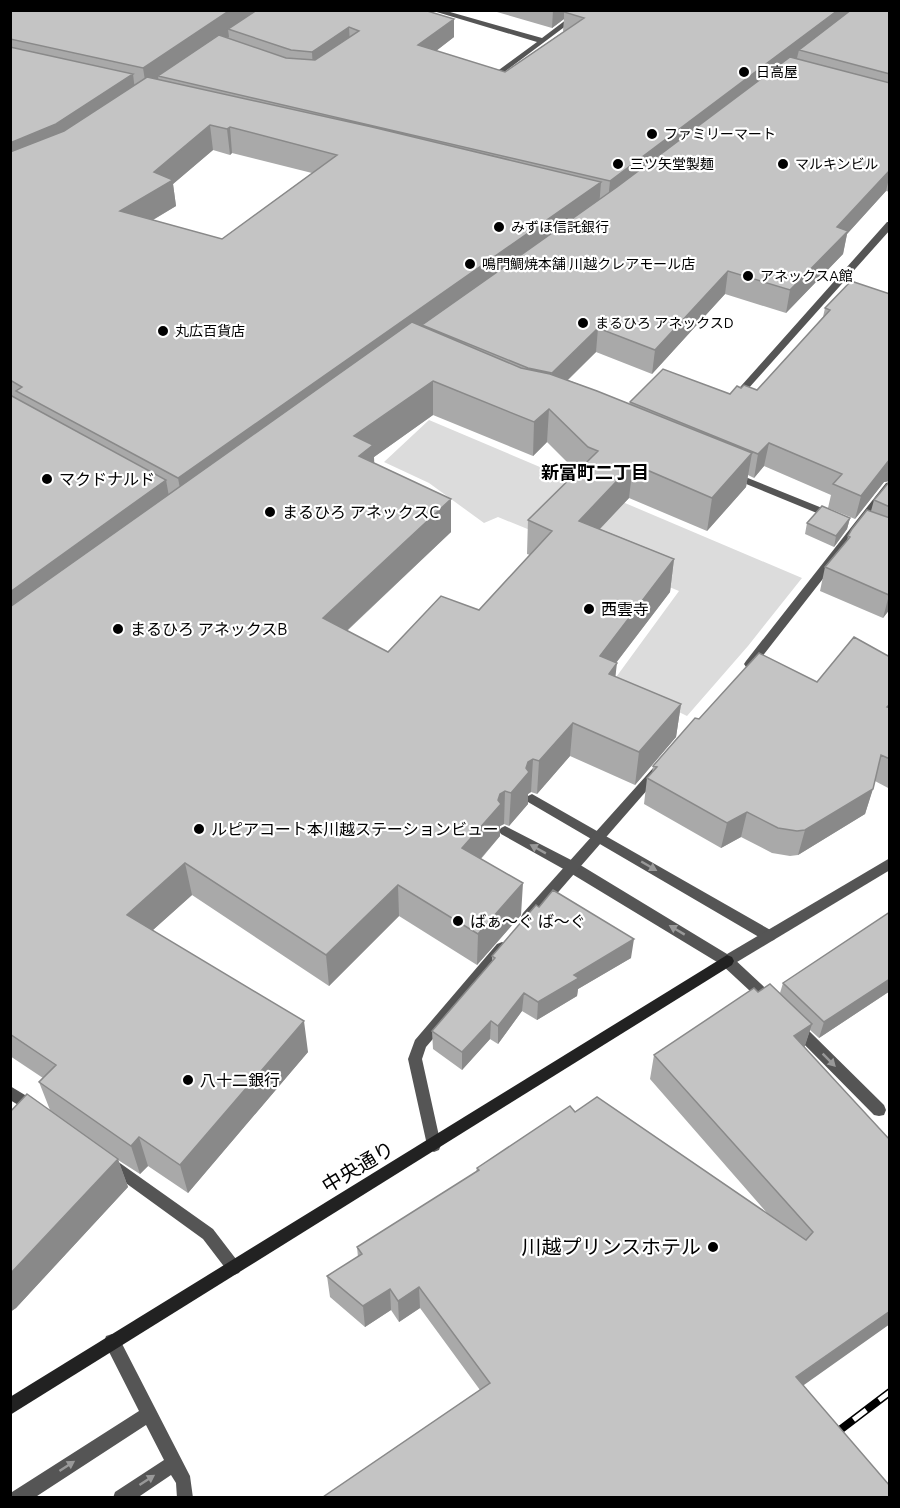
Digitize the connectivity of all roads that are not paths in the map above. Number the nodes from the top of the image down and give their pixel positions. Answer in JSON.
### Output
{"nodes":[{"id":1,"x":434,"y":10,"type":"edge"},
{"id":2,"x":584,"y":10,"type":"edge"},
{"id":3,"x":543,"y":41,"type":"junction"},
{"id":4,"x":490,"y":81,"type":"edge"},
{"id":5,"x":890,"y":224,"type":"edge"},
{"id":6,"x":730,"y":404,"type":"edge"},
{"id":7,"x":719,"y":469,"type":"edge"},
{"id":8,"x":890,"y":485,"type":"edge"},
{"id":9,"x":861,"y":527,"type":"junction"},
{"id":10,"x":739,"y":677,"type":"edge"},
{"id":11,"x":665,"y":761,"type":"edge"},
{"id":12,"x":532,"y":799,"type":"dead end"},
{"id":13,"x":505,"y":831,"type":"dead end"},
{"id":14,"x":598,"y":836,"type":"junction"},
{"id":15,"x":890,"y":863,"type":"edge"},
{"id":16,"x":572,"y":867,"type":"junction"},
{"id":17,"x":769,"y":936,"type":"junction"},
{"id":18,"x":727,"y":961,"type":"junction"},
{"id":19,"x":10,"y":1092,"type":"edge"},
{"id":20,"x":879,"y":1110,"type":"dead end"},
{"id":21,"x":48,"y":1119,"type":"edge"},
{"id":22,"x":434,"y":1145,"type":"junction"},
{"id":23,"x":95,"y":1153,"type":"edge"},
{"id":24,"x":234,"y":1268,"type":"junction"},
{"id":25,"x":112,"y":1342,"type":"junction"},
{"id":26,"x":10,"y":1407,"type":"edge"},
{"id":27,"x":149,"y":1413,"type":"junction"},
{"id":28,"x":174,"y":1463,"type":"junction"},
{"id":29,"x":18,"y":1497,"type":"edge"},
{"id":30,"x":121,"y":1497,"type":"edge"},
{"id":31,"x":185,"y":1497,"type":"edge"}],
"edges":[{"from":1,"to":3,"type":"street"},
{"from":2,"to":3,"type":"street"},
{"from":3,"to":4,"type":"street"},
{"from":5,"to":6,"type":"street"},
{"from":7,"to":9,"type":"street"},
{"from":8,"to":9,"type":"street"},
{"from":9,"to":10,"type":"street"},
{"from":11,"to":14,"type":"street"},
{"from":12,"to":14,"type":"street"},
{"from":16,"to":13,"type":"street","one_way":true},
{"from":14,"to":16,"type":"street"},
{"from":14,"to":17,"type":"street","one_way":true},
{"from":15,"to":17,"type":"street"},
{"from":18,"to":16,"type":"street","one_way":true},
{"from":16,"to":22,"type":"street"},
{"from":17,"to":18,"type":"street"},
{"from":18,"to":20,"type":"street","one_way":true},
{"from":18,"to":22,"type":"main road","name":"中央通り"},
{"from":19,"to":21,"type":"street"},
{"from":22,"to":24,"type":"main road","name":"中央通り"},
{"from":23,"to":24,"type":"street"},
{"from":24,"to":25,"type":"main road","name":"中央通り"},
{"from":25,"to":26,"type":"main road","name":"中央通り"},
{"from":25,"to":27,"type":"street"},
{"from":27,"to":28,"type":"street"},
{"from":29,"to":27,"type":"street","one_way":true},
{"from":30,"to":28,"type":"street","one_way":true},
{"from":28,"to":31,"type":"street"}]}
